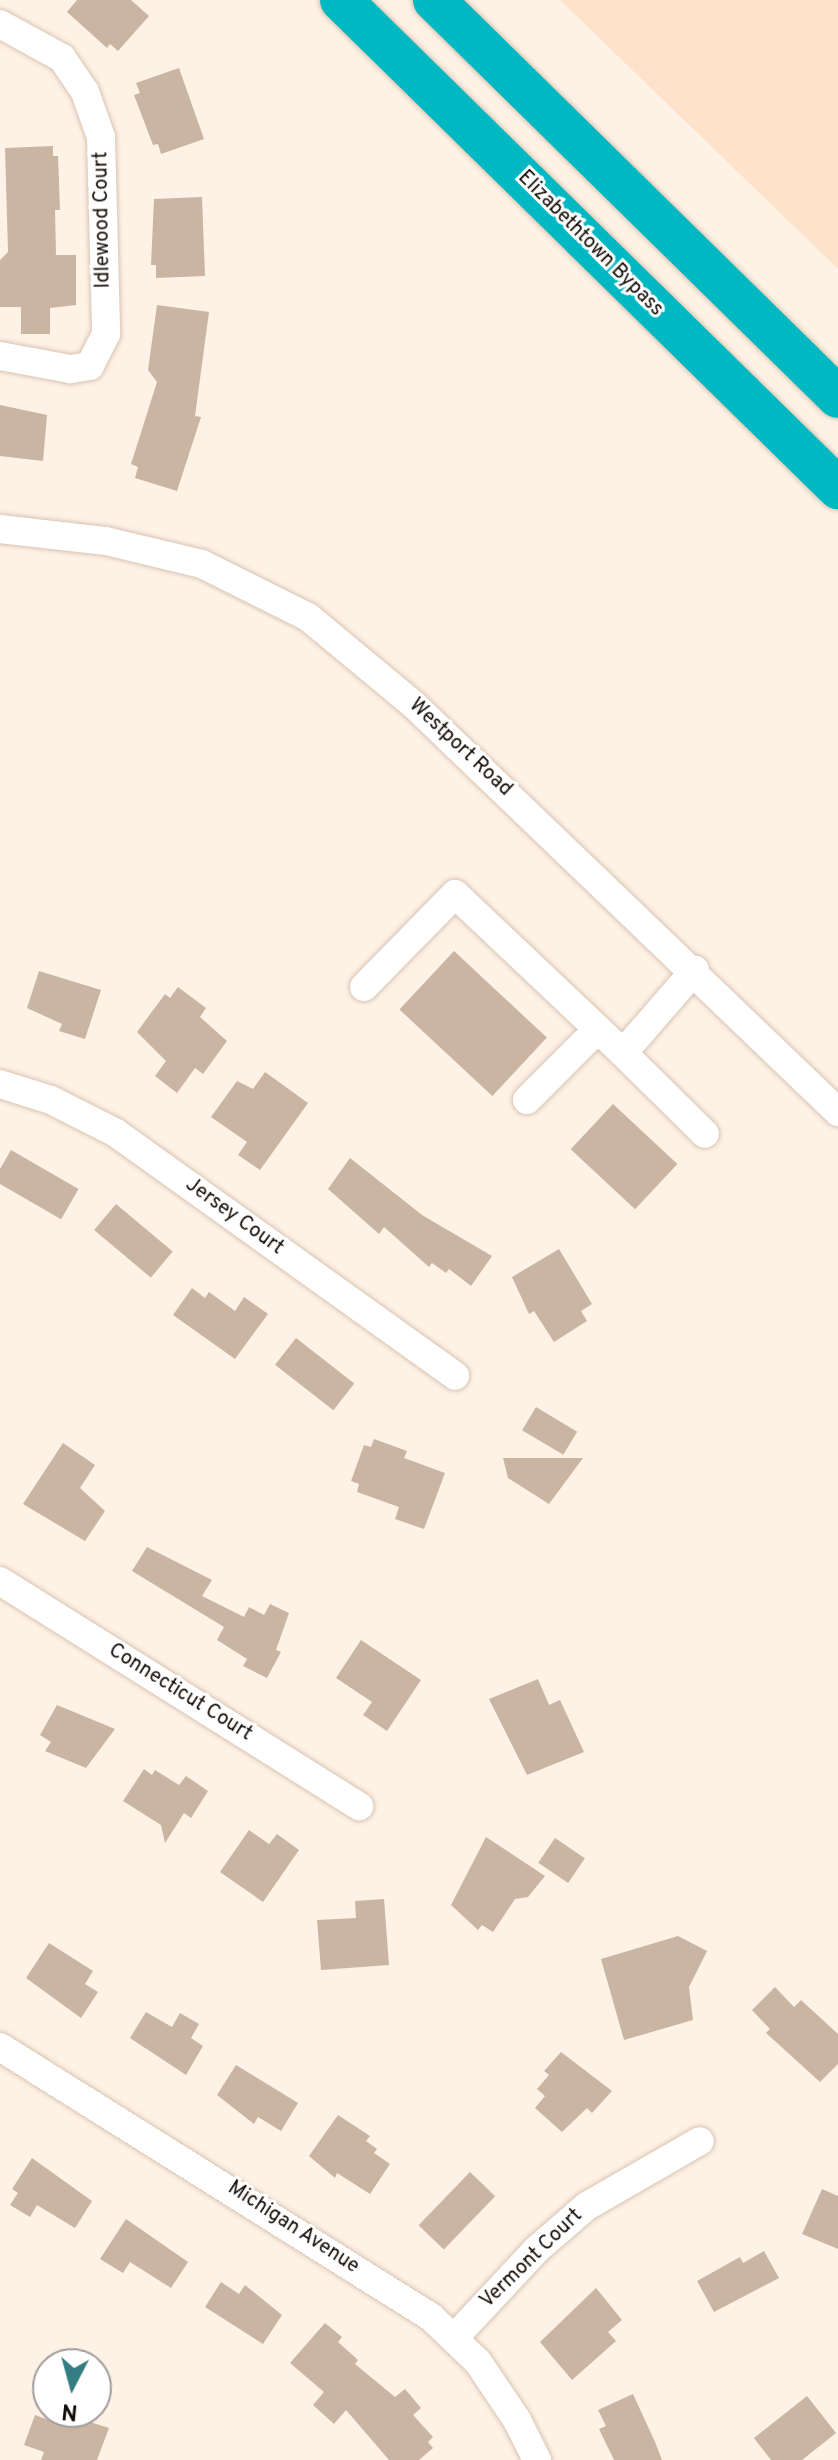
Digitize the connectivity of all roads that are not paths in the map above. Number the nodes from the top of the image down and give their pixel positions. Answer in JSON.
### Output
{"nodes":[{"id":1,"x":341,"y":0,"type":"edge"},
{"id":2,"x":434,"y":0,"type":"edge"},
{"id":3,"x":0,"y":24,"type":"edge"},
{"id":4,"x":0,"y":356,"type":"edge"},
{"id":5,"x":838,"y":397,"type":"edge"},
{"id":6,"x":838,"y":488,"type":"edge"},
{"id":7,"x":0,"y":529,"type":"edge"},
{"id":8,"x":695,"y":970,"type":"junction"},
{"id":9,"x":364,"y":987,"type":"dead end"},
{"id":10,"x":598,"y":1029,"type":"junction"},
{"id":11,"x":623,"y":1053,"type":"junction"},
{"id":12,"x":0,"y":1084,"type":"edge"},
{"id":13,"x":527,"y":1100,"type":"dead end"},
{"id":14,"x":838,"y":1112,"type":"edge"},
{"id":15,"x":705,"y":1134,"type":"dead end"},
{"id":16,"x":455,"y":1376,"type":"dead end"},
{"id":17,"x":0,"y":1581,"type":"edge"},
{"id":18,"x":359,"y":1806,"type":"dead end"},
{"id":19,"x":0,"y":2047,"type":"edge"},
{"id":20,"x":700,"y":2141,"type":"dead end"},
{"id":21,"x":455,"y":2337,"type":"junction"},
{"id":22,"x":537,"y":2460,"type":"edge"}],
"edges":[{"from":1,"to":6,"type":"highway","name":"Elizabethtown Bypass"},
{"from":2,"to":5,"type":"highway"},
{"from":3,"to":4,"type":"street","name":"Idlewood Court"},
{"from":7,"to":8,"type":"street","name":"Westport Road"},
{"from":8,"to":11,"type":"street"},
{"from":8,"to":14,"type":"street","name":"Westport Road"},
{"from":9,"to":10,"type":"street"},
{"from":10,"to":11,"type":"street"},
{"from":10,"to":13,"type":"street"},
{"from":11,"to":15,"type":"street"},
{"from":12,"to":16,"type":"street","name":"Jersey Court"},
{"from":17,"to":18,"type":"street","name":"Connecticut Court"},
{"from":19,"to":21,"type":"street","name":"Michigan Avenue"},
{"from":20,"to":21,"type":"street","name":"Vermont Court"},
{"from":21,"to":22,"type":"street","name":"Michigan Avenue"}]}
